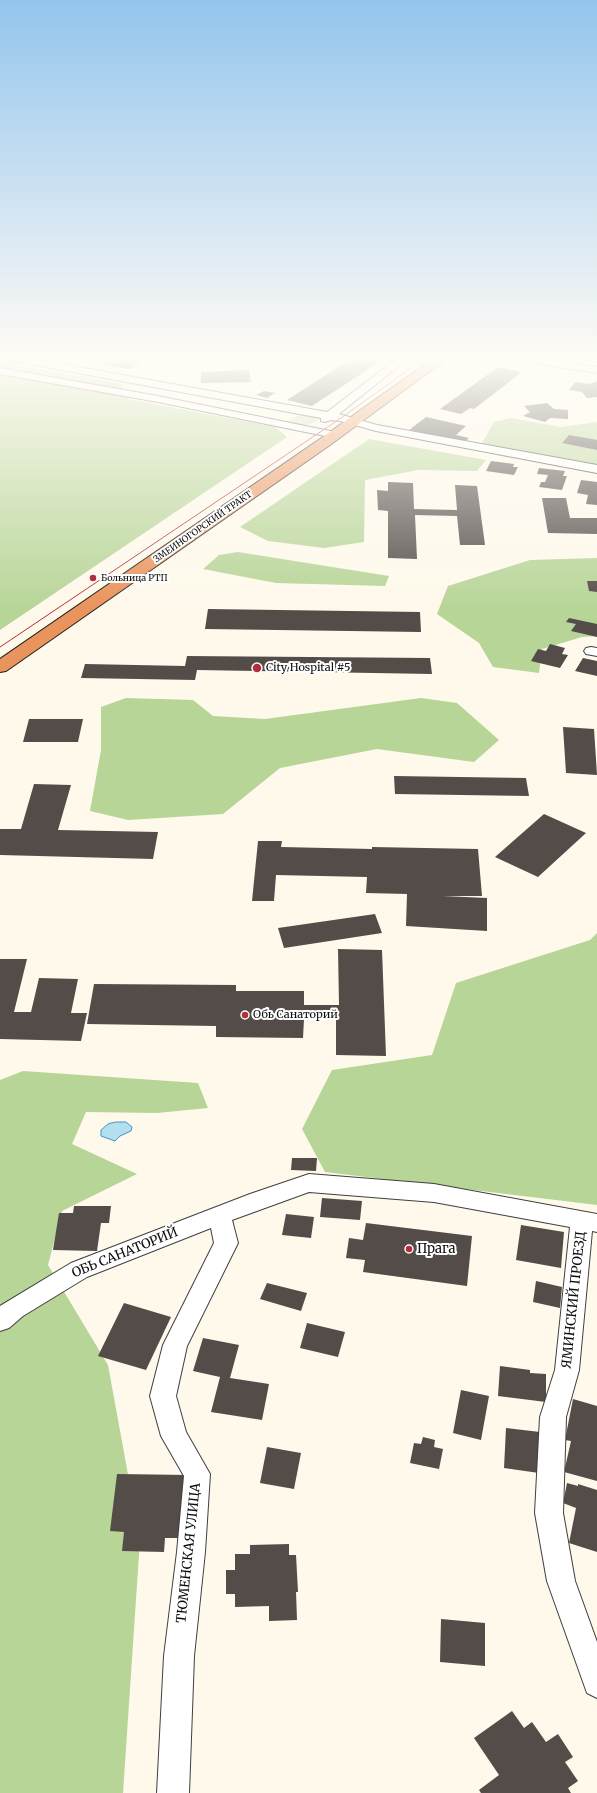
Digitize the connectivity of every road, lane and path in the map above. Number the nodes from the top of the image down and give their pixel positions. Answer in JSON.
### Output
{"nodes":[{"id":1,"x":327,"y":441,"type":"edge"},
{"id":2,"x":437,"y":441,"type":"edge"},
{"id":3,"x":597,"y":469,"type":"edge"},
{"id":4,"x":0,"y":667,"type":"edge"},
{"id":5,"x":220,"y":1215,"type":"junction"},
{"id":6,"x":590,"y":1221,"type":"edge"},
{"id":7,"x":0,"y":1321,"type":"edge"},
{"id":8,"x":597,"y":1682,"type":"edge"},
{"id":9,"x":172,"y":1793,"type":"edge"}],
"edges":[{"from":1,"to":4,"type":"highway","name":"ЗМЕИНОГОРСКИЙ ТРАКТ"},
{"from":2,"to":3,"type":"street"},
{"from":5,"to":6,"type":"street","name":"ОБЬ САНАТОРИЙ"},
{"from":5,"to":7,"type":"street","name":"ОБЬ САНАТОРИЙ"},
{"from":5,"to":9,"type":"street","name":"ТЮМЕНСКАЯ УЛИЦА"},
{"from":6,"to":8,"type":"street","name":"ЯМИНСКИЙ ПРОЕЗД"}]}
